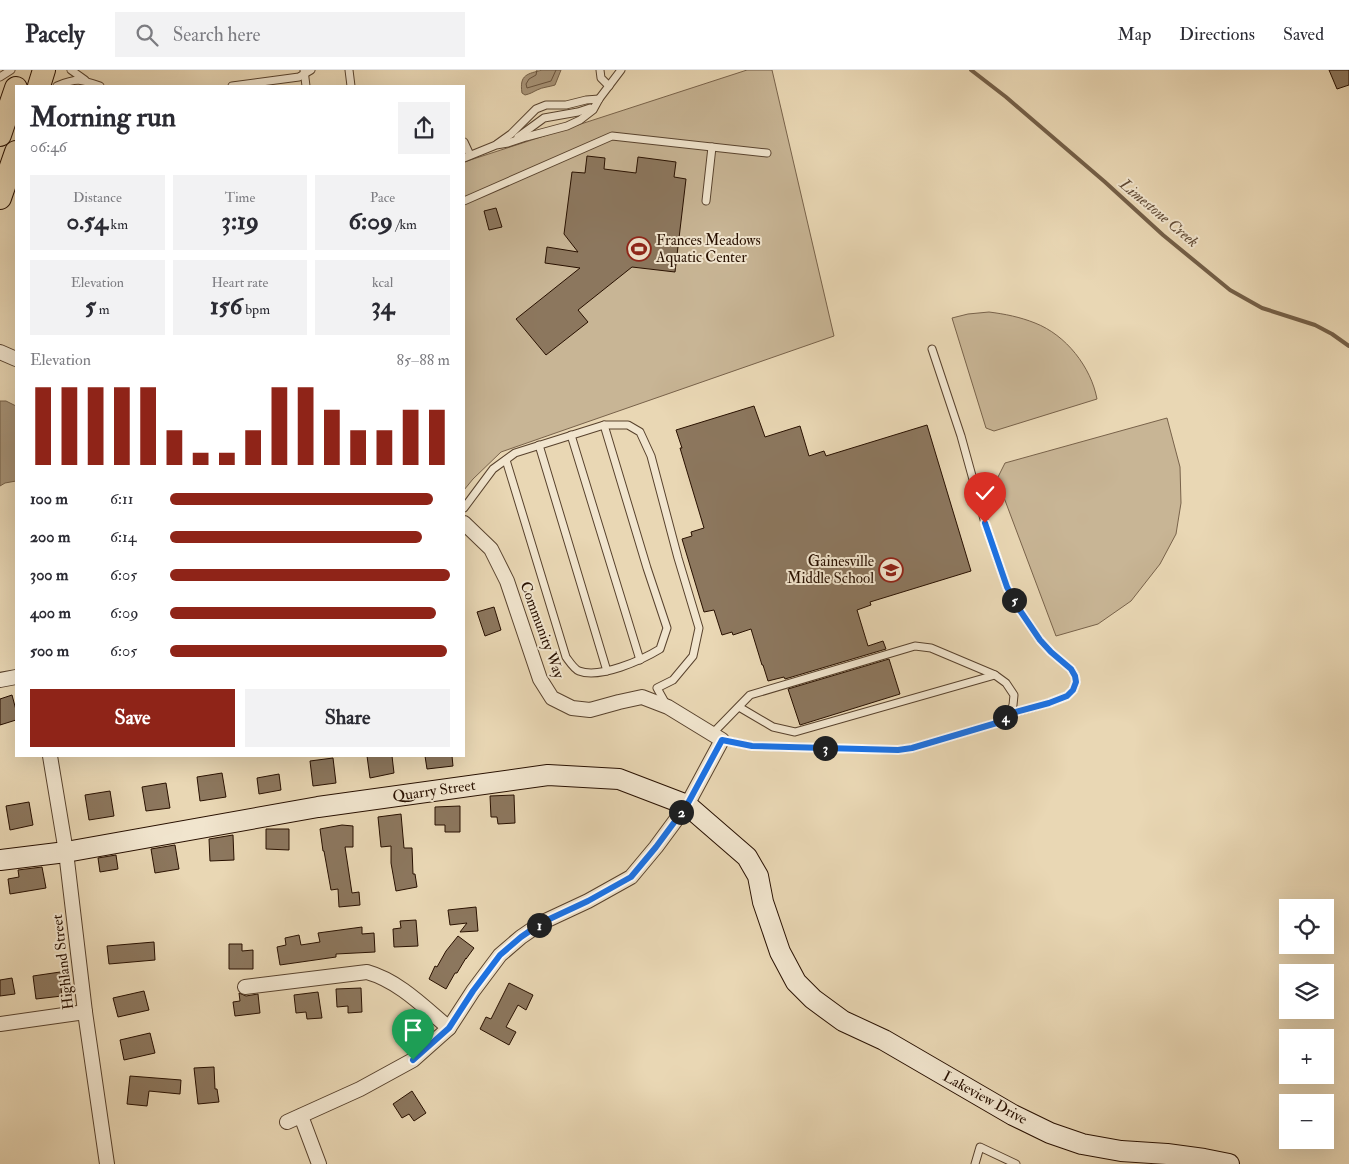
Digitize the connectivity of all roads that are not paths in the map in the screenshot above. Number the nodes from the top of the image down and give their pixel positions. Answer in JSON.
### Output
{"nodes":[{"id":1,"x":11,"y":70,"type":"edge"},
{"id":2,"x":22,"y":70,"type":"edge"},
{"id":3,"x":44,"y":70,"type":"edge"},
{"id":4,"x":71,"y":70,"type":"edge"},
{"id":5,"x":349,"y":70,"type":"edge"},
{"id":6,"x":600,"y":70,"type":"edge"},
{"id":7,"x":621,"y":70,"type":"edge"},
{"id":8,"x":306,"y":71,"type":"edge"},
{"id":9,"x":0,"y":77,"type":"edge"},
{"id":10,"x":88,"y":82,"type":"junction"},
{"id":11,"x":18,"y":85,"type":"edge"},
{"id":12,"x":39,"y":85,"type":"edge"},
{"id":13,"x":60,"y":85,"type":"edge"},
{"id":14,"x":97,"y":85,"type":"edge"},
{"id":15,"x":239,"y":85,"type":"edge"},
{"id":16,"x":306,"y":85,"type":"edge"},
{"id":17,"x":351,"y":85,"type":"edge"},
{"id":18,"x":609,"y":86,"type":"junction"},
{"id":19,"x":15,"y":93,"type":"edge"},
{"id":20,"x":600,"y":99,"type":"junction"},
{"id":21,"x":0,"y":135,"type":"edge"},
{"id":22,"x":512,"y":142,"type":"junction"},
{"id":23,"x":496,"y":145,"type":"junction"},
{"id":24,"x":712,"y":147,"type":"junction"},
{"id":25,"x":767,"y":153,"type":"dead end"},
{"id":26,"x":15,"y":155,"type":"edge"},
{"id":27,"x":467,"y":156,"type":"edge"},
{"id":28,"x":0,"y":198,"type":"edge"},
{"id":29,"x":706,"y":201,"type":"dead end"},
{"id":30,"x":465,"y":202,"type":"edge"},
{"id":31,"x":932,"y":349,"type":"dead end"},
{"id":32,"x":0,"y":352,"type":"edge"},
{"id":33,"x":15,"y":359,"type":"edge"},
{"id":34,"x":604,"y":425,"type":"junction"},
{"id":35,"x":571,"y":435,"type":"junction"},
{"id":36,"x":539,"y":445,"type":"junction"},
{"id":37,"x":506,"y":460,"type":"junction"},
{"id":38,"x":465,"y":507,"type":"edge"},
{"id":39,"x":465,"y":524,"type":"edge"},
{"id":40,"x":640,"y":660,"type":"junction"},
{"id":41,"x":607,"y":670,"type":"junction"},
{"id":42,"x":995,"y":675,"type":"junction"},
{"id":43,"x":15,"y":677,"type":"edge"},
{"id":44,"x":0,"y":680,"type":"edge"},
{"id":45,"x":668,"y":707,"type":"junction"},
{"id":46,"x":738,"y":707,"type":"junction"},
{"id":47,"x":1008,"y":714,"type":"junction"},
{"id":48,"x":717,"y":737,"type":"junction"},
{"id":49,"x":50,"y":757,"type":"edge"},
{"id":50,"x":687,"y":805,"type":"junction"},
{"id":51,"x":66,"y":852,"type":"junction"},
{"id":52,"x":0,"y":860,"type":"edge"},
{"id":53,"x":780,"y":952,"type":"joint"},
{"id":54,"x":245,"y":987,"type":"dead end"},
{"id":55,"x":85,"y":1012,"type":"junction"},
{"id":56,"x":0,"y":1024,"type":"edge"},
{"id":57,"x":449,"y":1028,"type":"junction"},
{"id":58,"x":301,"y":1116,"type":"junction"},
{"id":59,"x":287,"y":1122,"type":"dead end"},
{"id":60,"x":107,"y":1164,"type":"edge"},
{"id":61,"x":320,"y":1164,"type":"edge"},
{"id":62,"x":975,"y":1164,"type":"edge"},
{"id":63,"x":1016,"y":1164,"type":"edge"},
{"id":64,"x":1229,"y":1164,"type":"edge"}],
"edges":[{"from":1,"to":9,"type":"lane"},
{"from":2,"to":11,"type":"main road"},
{"from":3,"to":12,"type":"main road"},
{"from":4,"to":10,"type":"lane"},
{"from":5,"to":17,"type":"lane"},
{"from":6,"to":18,"type":"lane"},
{"from":7,"to":18,"type":"lane"},
{"from":8,"to":15,"type":"lane"},
{"from":8,"to":16,"type":"lane"},
{"from":10,"to":13,"type":"lane"},
{"from":10,"to":14,"type":"lane"},
{"from":18,"to":20,"type":"lane"},
{"from":19,"to":21,"type":"main road"},
{"from":20,"to":22,"type":"lane"},
{"from":20,"to":22,"type":"lane"},
{"from":20,"to":23,"type":"lane"},
{"from":22,"to":23,"type":"lane"},
{"from":23,"to":27,"type":"lane"},
{"from":24,"to":25,"type":"lane"},
{"from":24,"to":29,"type":"lane"},
{"from":24,"to":30,"type":"lane"},
{"from":26,"to":28,"type":"main road"},
{"from":31,"to":47,"type":"lane"},
{"from":32,"to":33,"type":"street"},
{"from":34,"to":35,"type":"lane"},
{"from":34,"to":40,"type":"lane"},
{"from":34,"to":45,"type":"lane"},
{"from":35,"to":36,"type":"lane"},
{"from":35,"to":40,"type":"lane"},
{"from":36,"to":37,"type":"lane"},
{"from":36,"to":41,"type":"lane"},
{"from":37,"to":38,"type":"lane"},
{"from":37,"to":41,"type":"lane"},
{"from":39,"to":45,"type":"street","name":"Community Way"},
{"from":40,"to":41,"type":"lane"},
{"from":42,"to":46,"type":"lane"},
{"from":42,"to":46,"type":"lane"},
{"from":42,"to":47,"type":"lane"},
{"from":43,"to":44,"type":"street"},
{"from":45,"to":48,"type":"street","name":"Community Way"},
{"from":46,"to":48,"type":"lane"},
{"from":47,"to":48,"type":"lane"},
{"from":48,"to":50,"type":"street"},
{"from":49,"to":51,"type":"street","name":"Highland Street"},
{"from":50,"to":51,"type":"street","name":"Quarry Street"},
{"from":50,"to":53,"type":"street","name":"Quarry Street"},
{"from":50,"to":57,"type":"street"},
{"from":51,"to":52,"type":"street","name":"Quarry Street"},
{"from":51,"to":55,"type":"street","name":"Highland Street"},
{"from":53,"to":64,"type":"street","name":"Lakeview Drive"},
{"from":54,"to":57,"type":"street"},
{"from":55,"to":56,"type":"street"},
{"from":55,"to":60,"type":"street","name":"Highland Street"},
{"from":57,"to":58,"type":"street"},
{"from":58,"to":59,"type":"street"},
{"from":58,"to":61,"type":"street"},
{"from":62,"to":63,"type":"lane"}]}
